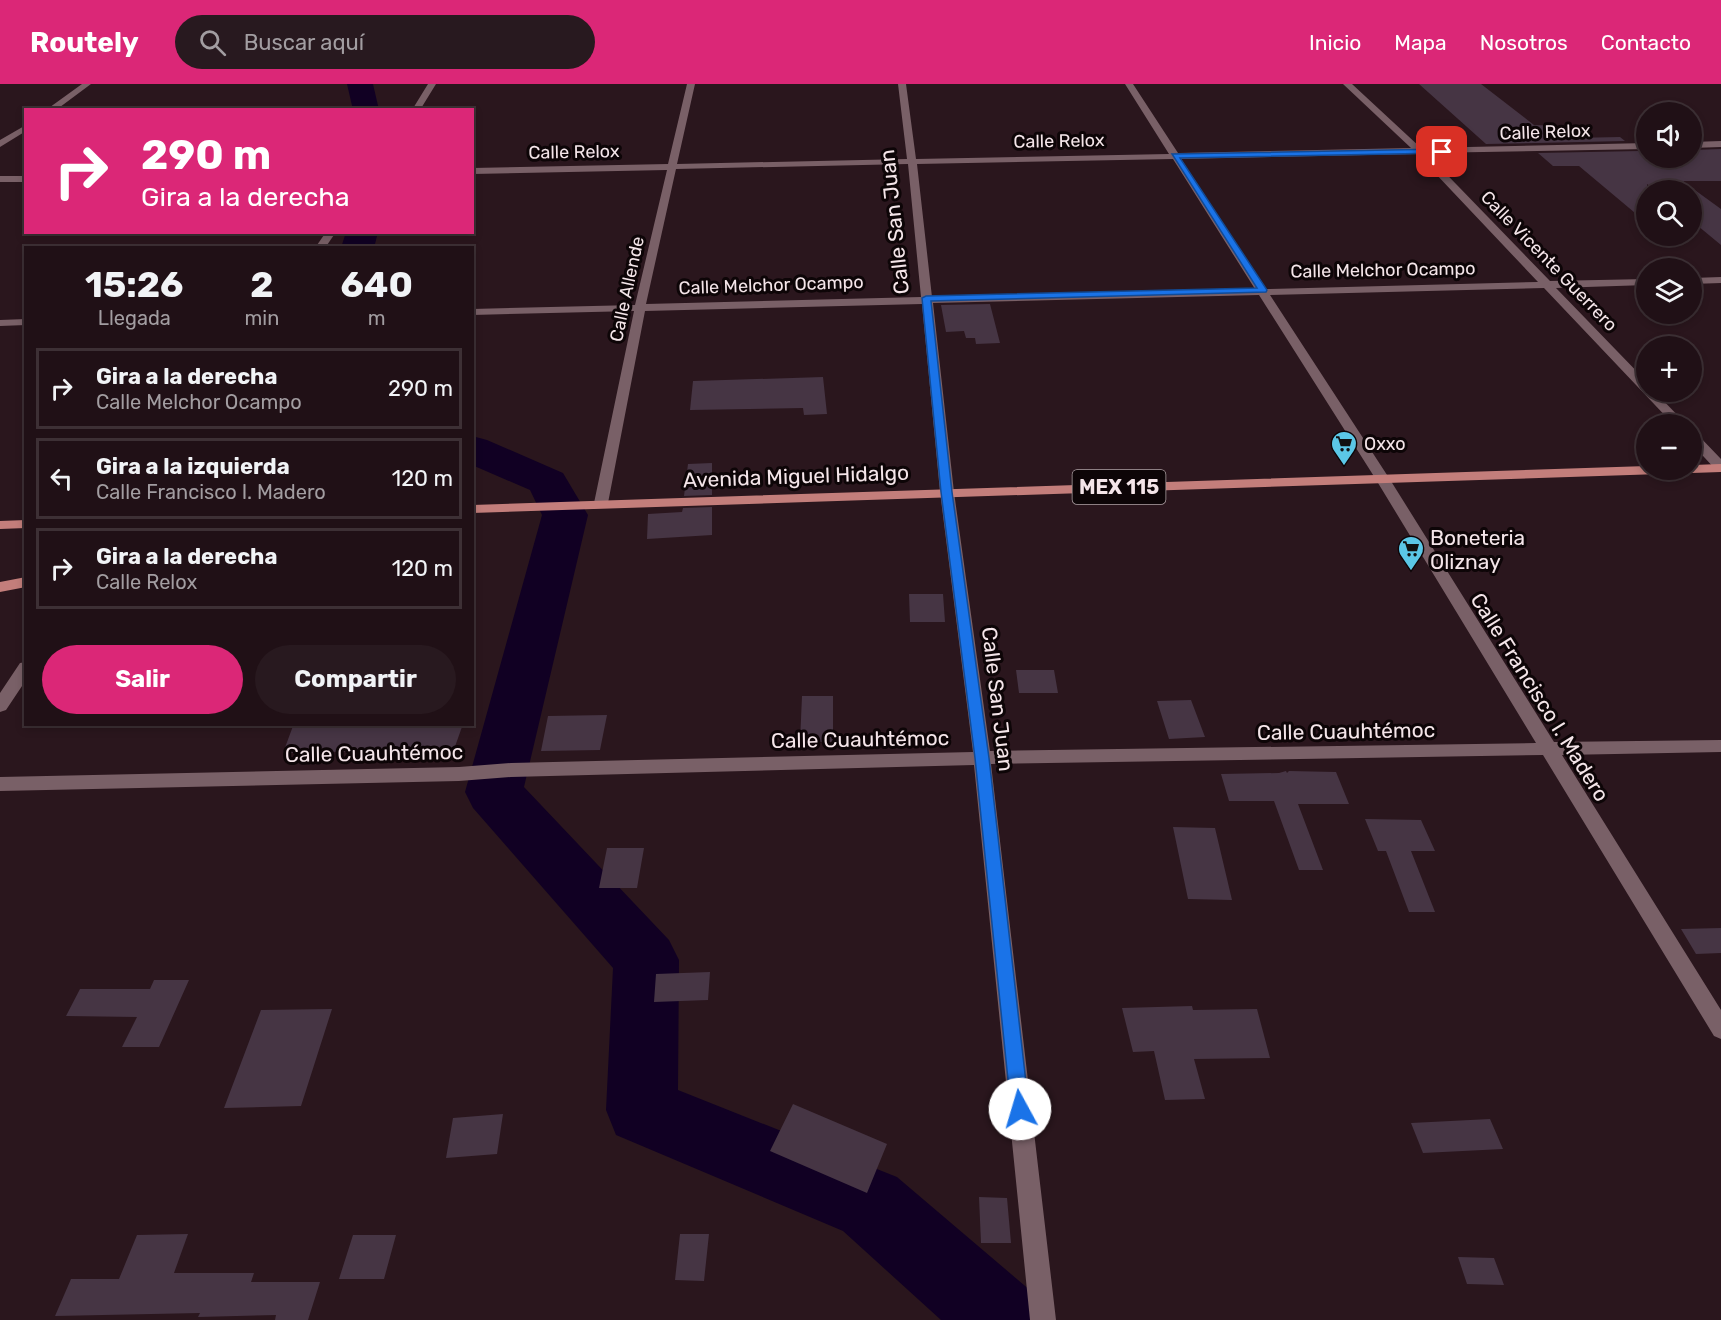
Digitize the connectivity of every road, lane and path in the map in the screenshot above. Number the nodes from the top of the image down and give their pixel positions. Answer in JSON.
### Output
{"nodes":[{"id":1,"x":87,"y":84,"type":"edge"},
{"id":2,"x":432,"y":84,"type":"edge"},
{"id":3,"x":691,"y":84,"type":"edge"},
{"id":4,"x":902,"y":84,"type":"edge"},
{"id":5,"x":1129,"y":84,"type":"edge"},
{"id":6,"x":1347,"y":84,"type":"edge"},
{"id":7,"x":53,"y":108,"type":"edge"},
{"id":8,"x":417,"y":108,"type":"edge"},
{"id":9,"x":24,"y":127,"type":"edge"},
{"id":10,"x":0,"y":144,"type":"edge"},
{"id":11,"x":1721,"y":144,"type":"edge"},
{"id":12,"x":1702,"y":145,"type":"edge"},
{"id":13,"x":1636,"y":146,"type":"edge"},
{"id":14,"x":1420,"y":152,"type":"junction"},
{"id":15,"x":1175,"y":156,"type":"junction"},
{"id":16,"x":912,"y":160,"type":"junction"},
{"id":17,"x":670,"y":167,"type":"junction"},
{"id":18,"x":474,"y":171,"type":"edge"},
{"id":19,"x":0,"y":179,"type":"edge"},
{"id":20,"x":24,"y":179,"type":"edge"},
{"id":21,"x":1721,"y":280,"type":"edge"},
{"id":22,"x":1702,"y":281,"type":"edge"},
{"id":23,"x":1636,"y":282,"type":"edge"},
{"id":24,"x":1547,"y":284,"type":"junction"},
{"id":25,"x":1263,"y":290,"type":"junction"},
{"id":26,"x":926,"y":298,"type":"junction"},
{"id":27,"x":640,"y":307,"type":"junction"},
{"id":28,"x":474,"y":312,"type":"edge"},
{"id":29,"x":24,"y":322,"type":"edge"},
{"id":30,"x":0,"y":323,"type":"edge"},
{"id":31,"x":1636,"y":377,"type":"edge"},
{"id":32,"x":1659,"y":402,"type":"edge"},
{"id":33,"x":1671,"y":414,"type":"edge"},
{"id":34,"x":1702,"y":447,"type":"edge"},
{"id":35,"x":1721,"y":467,"type":"edge"},
{"id":36,"x":1702,"y":468,"type":"edge"},
{"id":37,"x":1636,"y":471,"type":"edge"},
{"id":38,"x":1382,"y":478,"type":"junction"},
{"id":39,"x":946,"y":492,"type":"junction"},
{"id":40,"x":601,"y":503,"type":"junction"},
{"id":41,"x":474,"y":509,"type":"edge"},
{"id":42,"x":24,"y":524,"type":"edge"},
{"id":43,"x":0,"y":525,"type":"edge"},
{"id":44,"x":24,"y":582,"type":"edge"},
{"id":45,"x":0,"y":587,"type":"edge"},
{"id":46,"x":24,"y":671,"type":"edge"},
{"id":47,"x":0,"y":706,"type":"edge"},
{"id":48,"x":1721,"y":746,"type":"edge"},
{"id":49,"x":1548,"y":750,"type":"junction"},
{"id":50,"x":982,"y":758,"type":"junction"},
{"id":51,"x":0,"y":784,"type":"edge"},
{"id":52,"x":1721,"y":1029,"type":"edge"},
{"id":53,"x":1043,"y":1320,"type":"edge"}],
"edges":[{"from":1,"to":7,"type":"street"},
{"from":2,"to":8,"type":"street"},
{"from":3,"to":17,"type":"street","name":"Calle Allende"},
{"from":4,"to":16,"type":"street","name":"Calle San Juan"},
{"from":5,"to":15,"type":"street","name":"Calle Francisco I. Madero"},
{"from":6,"to":14,"type":"street","name":"Calle Vicente Guerrero"},
{"from":9,"to":10,"type":"street"},
{"from":11,"to":12,"type":"street"},
{"from":13,"to":14,"type":"street","name":"Calle Relox"},
{"from":14,"to":15,"type":"street","name":"Calle Relox"},
{"from":14,"to":24,"type":"street","name":"Calle Vicente Guerrero"},
{"from":15,"to":16,"type":"street","name":"Calle Relox"},
{"from":15,"to":25,"type":"street","name":"Calle Francisco I. Madero"},
{"from":16,"to":17,"type":"street","name":"Calle Relox"},
{"from":16,"to":26,"type":"street","name":"Calle San Juan"},
{"from":17,"to":18,"type":"street","name":"Calle Relox"},
{"from":17,"to":27,"type":"street","name":"Calle Allende"},
{"from":19,"to":20,"type":"street"},
{"from":21,"to":22,"type":"street"},
{"from":23,"to":24,"type":"street","name":"Calle Melchor Ocampo"},
{"from":24,"to":25,"type":"street","name":"Calle Melchor Ocampo"},
{"from":24,"to":31,"type":"street","name":"Calle Vicente Guerrero"},
{"from":25,"to":26,"type":"street","name":"Calle Melchor Ocampo"},
{"from":25,"to":38,"type":"street","name":"Calle Francisco I. Madero"},
{"from":26,"to":27,"type":"street","name":"Calle Melchor Ocampo"},
{"from":26,"to":39,"type":"street","name":"Calle San Juan"},
{"from":27,"to":28,"type":"street","name":"Calle Melchor Ocampo"},
{"from":27,"to":40,"type":"street","name":"Calle Allende"},
{"from":29,"to":30,"type":"street"},
{"from":32,"to":33,"type":"street","name":"Calle Vicente Guerrero"},
{"from":34,"to":35,"type":"street"},
{"from":35,"to":36,"type":"main road"},
{"from":37,"to":38,"type":"main road","name":"Avenida Miguel Hidalgo","number":"MEX 115"},
{"from":38,"to":39,"type":"main road","name":"Avenida Miguel Hidalgo","number":"MEX 115"},
{"from":38,"to":49,"type":"street","name":"Calle Francisco I. Madero"},
{"from":39,"to":40,"type":"main road","name":"Avenida Miguel Hidalgo","number":"MEX 115"},
{"from":39,"to":50,"type":"street","name":"Calle San Juan"},
{"from":40,"to":41,"type":"main road","name":"Avenida Miguel Hidalgo","number":"MEX 115"},
{"from":42,"to":43,"type":"main road"},
{"from":44,"to":45,"type":"main road"},
{"from":46,"to":47,"type":"street"},
{"from":48,"to":49,"type":"street","name":"Calle Cuauhtémoc"},
{"from":49,"to":50,"type":"street","name":"Calle Cuauhtémoc"},
{"from":49,"to":52,"type":"street","name":"Calle Francisco I. Madero"},
{"from":50,"to":51,"type":"street","name":"Calle Cuauhtémoc"},
{"from":50,"to":53,"type":"street","name":"Calle San Juan"}]}
